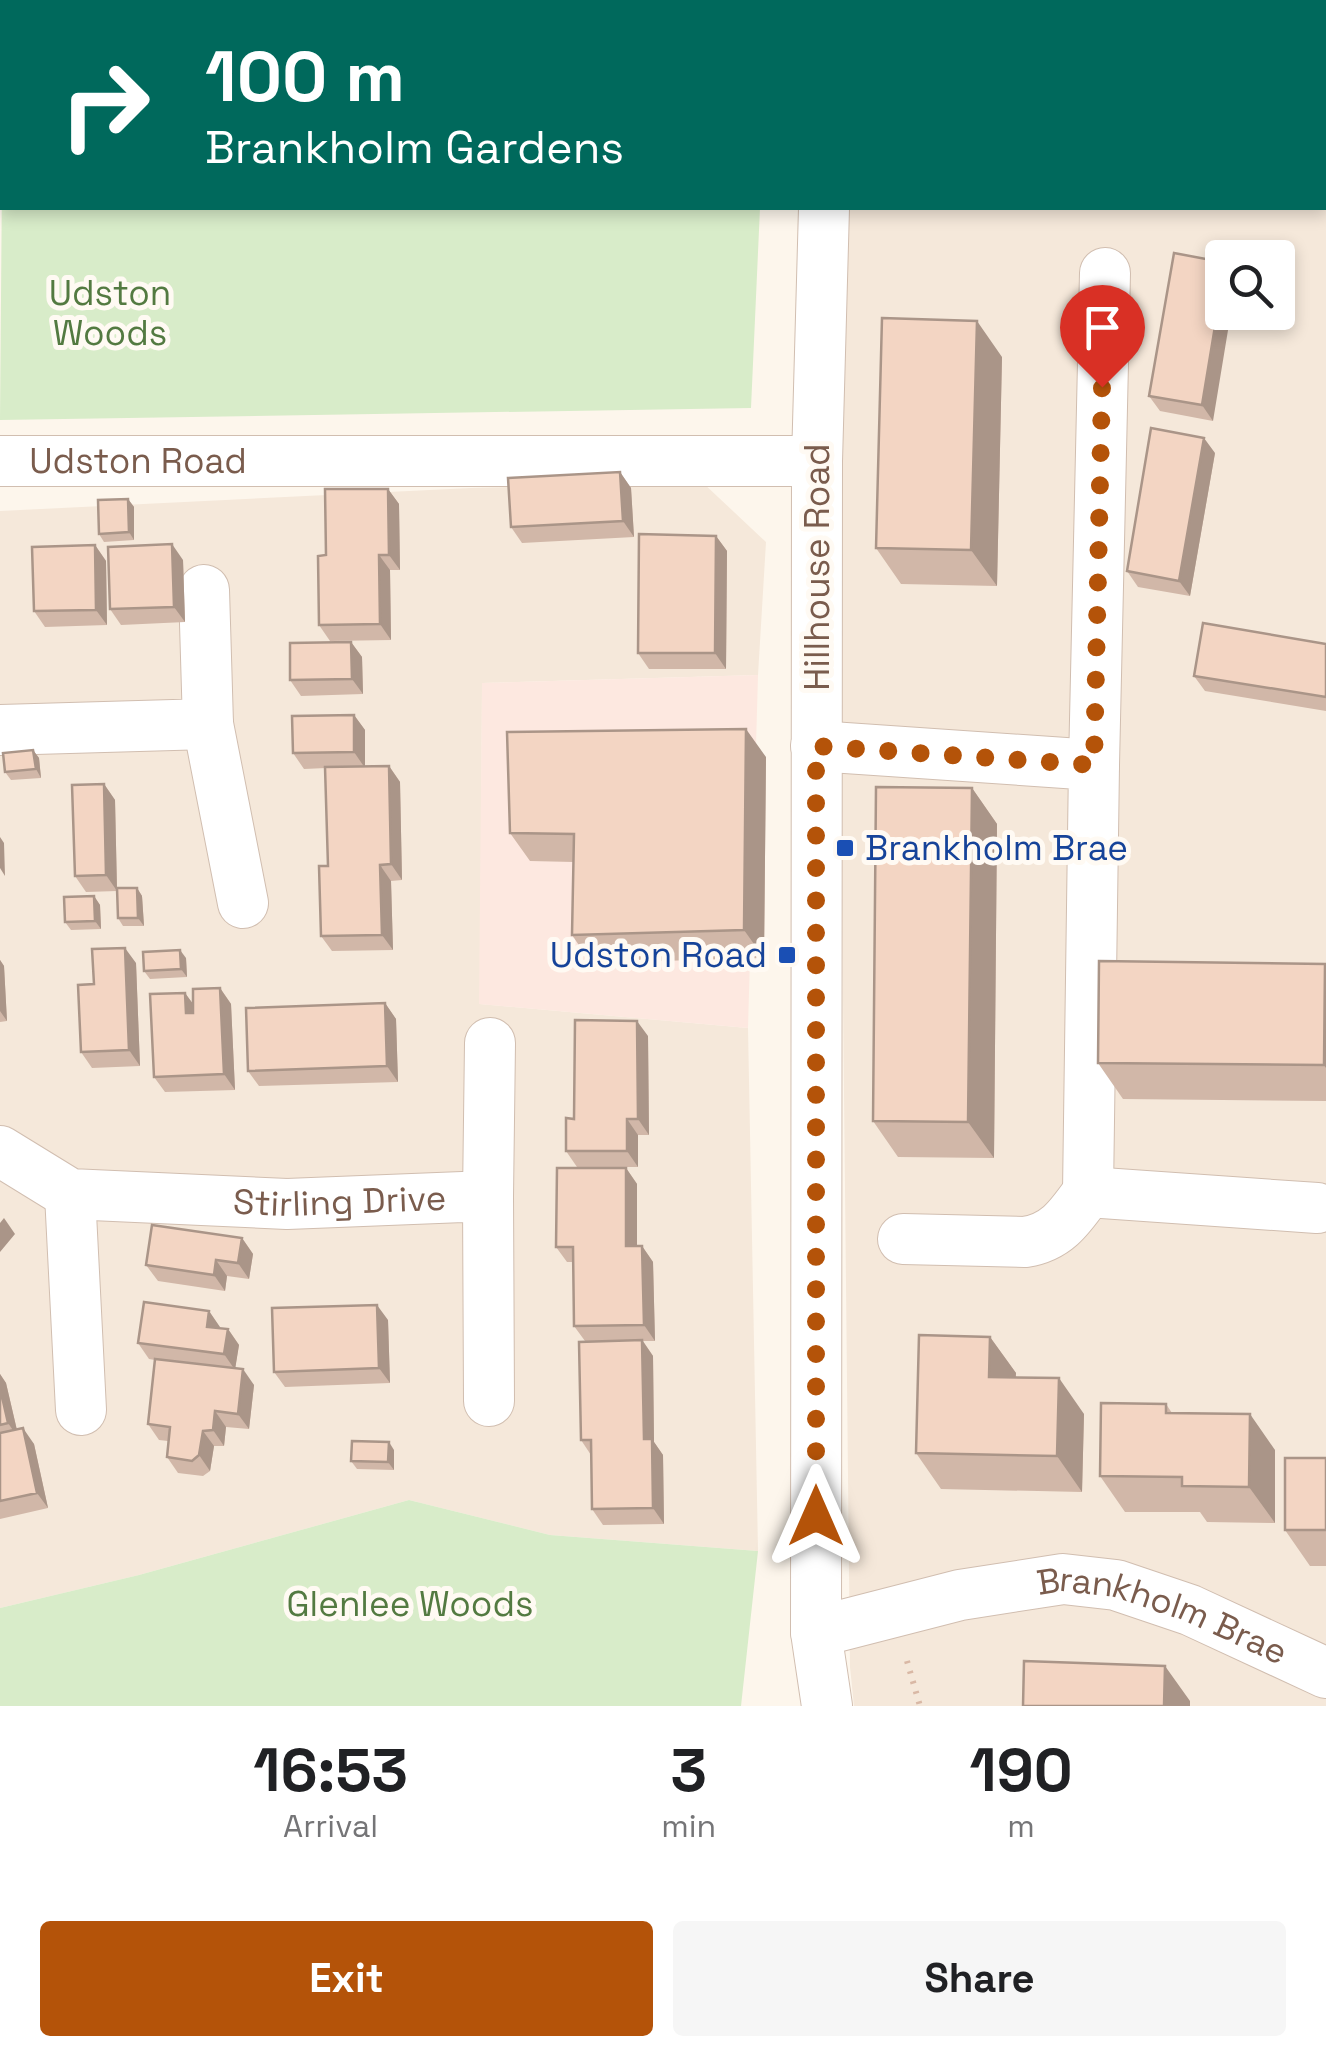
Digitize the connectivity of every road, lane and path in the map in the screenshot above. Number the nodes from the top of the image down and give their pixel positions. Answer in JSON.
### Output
{"nodes":[{"id":1,"x":824,"y":210,"type":"edge"},
{"id":2,"x":1105,"y":273,"type":"dead end"},
{"id":3,"x":0,"y":461,"type":"edge"},
{"id":4,"x":817,"y":462,"type":"junction"},
{"id":5,"x":204,"y":590,"type":"dead end"},
{"id":6,"x":208,"y":724,"type":"junction"},
{"id":7,"x":0,"y":730,"type":"edge"},
{"id":8,"x":816,"y":746,"type":"junction"},
{"id":9,"x":1094,"y":765,"type":"junction"},
{"id":10,"x":243,"y":903,"type":"dead end"},
{"id":11,"x":490,"y":1043,"type":"dead end"},
{"id":12,"x":0,"y":1152,"type":"edge"},
{"id":13,"x":1088,"y":1192,"type":"junction"},
{"id":14,"x":70,"y":1194,"type":"junction"},
{"id":15,"x":488,"y":1196,"type":"junction"},
{"id":16,"x":1316,"y":1208,"type":"dead end"},
{"id":17,"x":902,"y":1239,"type":"dead end"},
{"id":18,"x":490,"y":1401,"type":"dead end"},
{"id":19,"x":80,"y":1410,"type":"dead end"},
{"id":20,"x":816,"y":1632,"type":"junction"},
{"id":21,"x":1326,"y":1673,"type":"edge"},
{"id":22,"x":827,"y":1706,"type":"edge"}],
"edges":[{"from":1,"to":4,"type":"street","name":"Hillhouse Road"},
{"from":2,"to":9,"type":"street"},
{"from":3,"to":4,"type":"street","name":"Udston Road"},
{"from":4,"to":8,"type":"street","name":"Hillhouse Road"},
{"from":5,"to":6,"type":"street"},
{"from":6,"to":7,"type":"street"},
{"from":6,"to":10,"type":"street"},
{"from":8,"to":9,"type":"street"},
{"from":8,"to":20,"type":"street","name":"Hillhouse Road"},
{"from":9,"to":13,"type":"street"},
{"from":11,"to":15,"type":"street"},
{"from":12,"to":14,"type":"street","name":"Stirling Drive"},
{"from":13,"to":16,"type":"street"},
{"from":13,"to":17,"type":"street"},
{"from":14,"to":15,"type":"street","name":"Stirling Drive"},
{"from":14,"to":19,"type":"street"},
{"from":15,"to":18,"type":"street","name":"Stirling Drive"},
{"from":20,"to":21,"type":"street","name":"Brankholm Brae"},
{"from":20,"to":22,"type":"street","name":"Hillhouse Road"}]}
